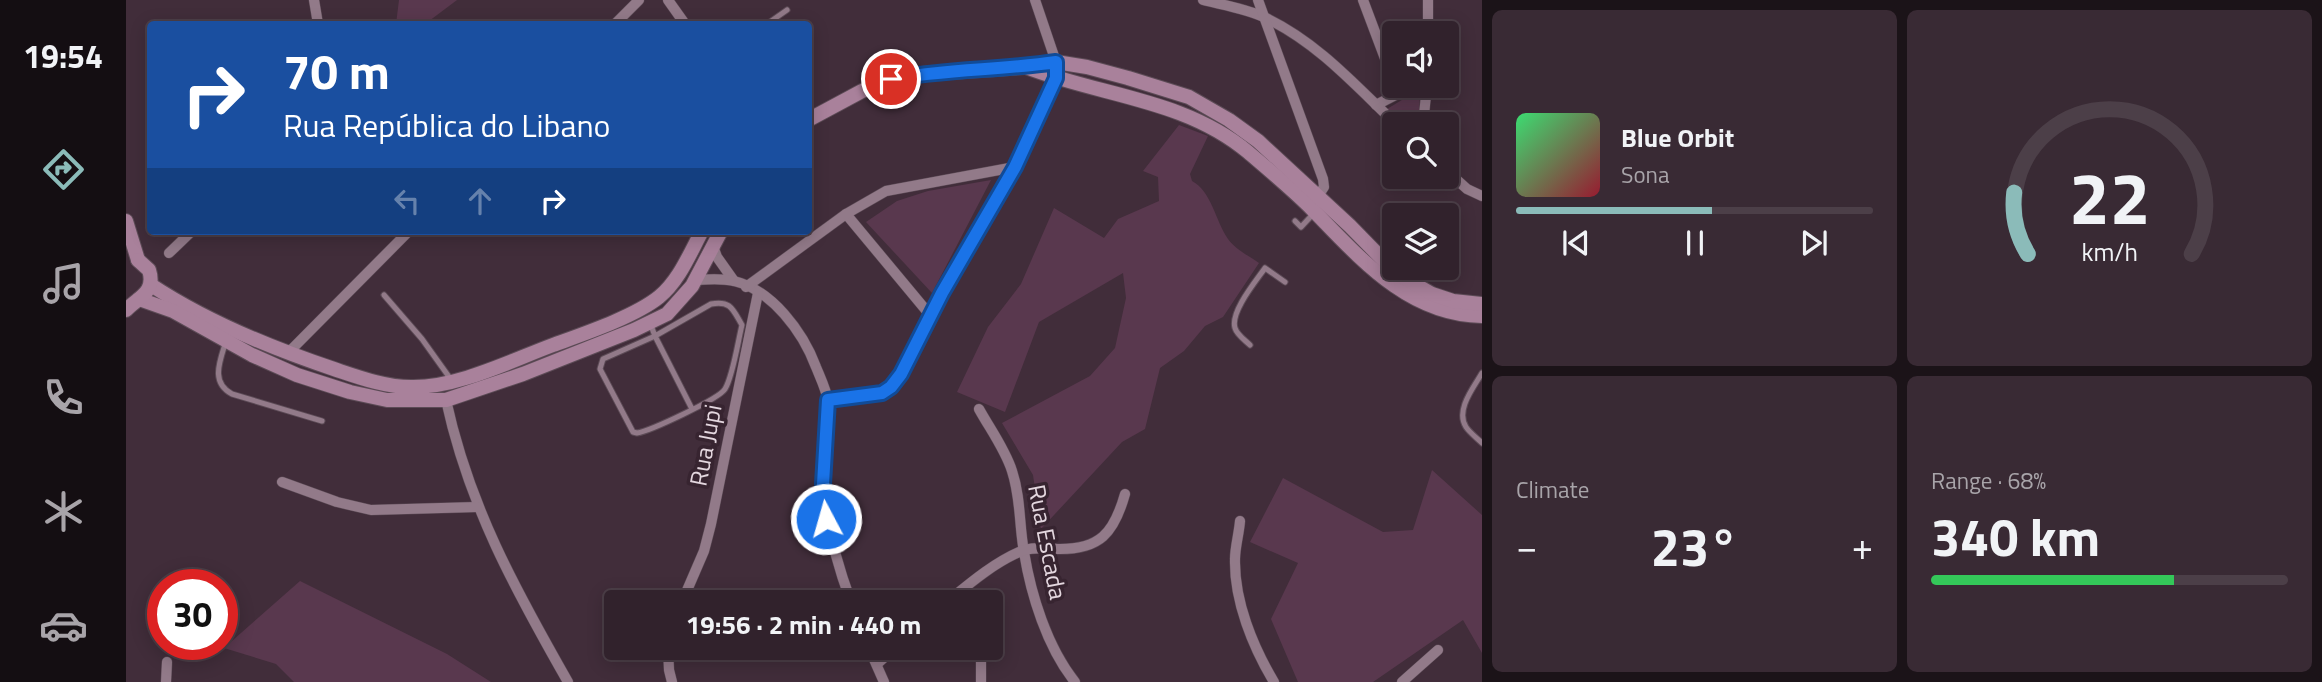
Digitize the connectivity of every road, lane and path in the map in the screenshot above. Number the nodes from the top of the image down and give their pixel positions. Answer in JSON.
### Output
{"nodes":[{"id":1,"x":314,"y":0,"type":"edge"},
{"id":2,"x":639,"y":0,"type":"edge"},
{"id":3,"x":668,"y":0,"type":"edge"},
{"id":4,"x":1035,"y":0,"type":"edge"},
{"id":5,"x":1203,"y":0,"type":"edge"},
{"id":6,"x":1258,"y":0,"type":"edge"},
{"id":7,"x":1363,"y":0,"type":"edge"},
{"id":8,"x":1428,"y":0,"type":"edge"},
{"id":9,"x":787,"y":10,"type":"dead end"},
{"id":10,"x":1264,"y":17,"type":"junction"},
{"id":11,"x":318,"y":21,"type":"edge"},
{"id":12,"x":618,"y":21,"type":"edge"},
{"id":13,"x":683,"y":21,"type":"edge"},
{"id":14,"x":771,"y":21,"type":"edge"},
{"id":15,"x":1428,"y":21,"type":"edge"},
{"id":16,"x":1382,"y":51,"type":"edge"},
{"id":17,"x":1056,"y":62,"type":"junction"},
{"id":18,"x":1025,"y":67,"type":"junction"},
{"id":19,"x":1056,"y":78,"type":"junction"},
{"id":20,"x":1384,"y":98,"type":"edge"},
{"id":21,"x":1376,"y":105,"type":"junction"},
{"id":22,"x":1383,"y":112,"type":"edge"},
{"id":23,"x":812,"y":118,"type":"edge"},
{"id":24,"x":1015,"y":167,"type":"junction"},
{"id":25,"x":1459,"y":182,"type":"edge"},
{"id":26,"x":1482,"y":196,"type":"edge"},
{"id":27,"x":1314,"y":205,"type":"junction"},
{"id":28,"x":846,"y":214,"type":"junction"},
{"id":29,"x":126,"y":221,"type":"edge"},
{"id":30,"x":1295,"y":221,"type":"dead end"},
{"id":31,"x":188,"y":235,"type":"edge"},
{"id":32,"x":405,"y":235,"type":"edge"},
{"id":33,"x":700,"y":235,"type":"edge"},
{"id":34,"x":719,"y":235,"type":"edge"},
{"id":35,"x":713,"y":246,"type":"junction"},
{"id":36,"x":169,"y":253,"type":"dead end"},
{"id":37,"x":132,"y":260,"type":"edge"},
{"id":38,"x":696,"y":280,"type":"junction"},
{"id":39,"x":734,"y":281,"type":"junction"},
{"id":40,"x":1284,"y":282,"type":"dead end"},
{"id":41,"x":151,"y":285,"type":"junction"},
{"id":42,"x":746,"y":286,"type":"junction"},
{"id":43,"x":758,"y":293,"type":"junction"},
{"id":44,"x":384,"y":295,"type":"dead end"},
{"id":45,"x":131,"y":302,"type":"edge"},
{"id":46,"x":1482,"y":304,"type":"edge"},
{"id":47,"x":930,"y":315,"type":"junction"},
{"id":48,"x":1482,"y":316,"type":"edge"},
{"id":49,"x":652,"y":329,"type":"junction"},
{"id":50,"x":226,"y":341,"type":"junction"},
{"id":51,"x":1250,"y":345,"type":"dead end"},
{"id":52,"x":288,"y":353,"type":"junction"},
{"id":53,"x":1482,"y":373,"type":"edge"},
{"id":54,"x":452,"y":381,"type":"junction"},
{"id":55,"x":446,"y":400,"type":"junction"},
{"id":56,"x":828,"y":400,"type":"junction"},
{"id":57,"x":692,"y":409,"type":"junction"},
{"id":58,"x":979,"y":409,"type":"dead end"},
{"id":59,"x":322,"y":421,"type":"dead end"},
{"id":60,"x":1482,"y":443,"type":"edge"},
{"id":61,"x":282,"y":482,"type":"dead end"},
{"id":62,"x":1125,"y":494,"type":"dead end"},
{"id":63,"x":477,"y":507,"type":"junction"},
{"id":64,"x":1240,"y":521,"type":"dead end"},
{"id":65,"x":1023,"y":551,"type":"junction"},
{"id":66,"x":687,"y":590,"type":"edge"},
{"id":67,"x":847,"y":590,"type":"edge"},
{"id":68,"x":962,"y":590,"type":"edge"},
{"id":69,"x":1438,"y":650,"type":"dead end"},
{"id":70,"x":669,"y":660,"type":"edge"},
{"id":71,"x":875,"y":660,"type":"edge"},
{"id":72,"x":882,"y":660,"type":"edge"},
{"id":73,"x":981,"y":660,"type":"dead end"},
{"id":74,"x":167,"y":662,"type":"dead end"},
{"id":75,"x":877,"y":664,"type":"junction"},
{"id":76,"x":166,"y":682,"type":"edge"},
{"id":77,"x":568,"y":682,"type":"edge"},
{"id":78,"x":672,"y":682,"type":"edge"},
{"id":79,"x":884,"y":682,"type":"edge"},
{"id":80,"x":981,"y":682,"type":"edge"},
{"id":81,"x":1075,"y":682,"type":"edge"},
{"id":82,"x":1274,"y":682,"type":"edge"},
{"id":83,"x":1402,"y":682,"type":"edge"}],
"edges":[{"from":1,"to":11,"type":"street"},
{"from":2,"to":12,"type":"street"},
{"from":3,"to":13,"type":"street"},
{"from":4,"to":17,"type":"street"},
{"from":5,"to":10,"type":"street"},
{"from":6,"to":10,"type":"street"},
{"from":7,"to":16,"type":"street"},
{"from":8,"to":15,"type":"street"},
{"from":9,"to":14,"type":"lane"},
{"from":10,"to":21,"type":"street"},
{"from":10,"to":27,"type":"street"},
{"from":17,"to":18,"type":"main road"},
{"from":17,"to":19,"type":"street"},
{"from":17,"to":27,"type":"main road"},
{"from":18,"to":19,"type":"main road"},
{"from":18,"to":23,"type":"main road"},
{"from":19,"to":24,"type":"street"},
{"from":19,"to":27,"type":"main road"},
{"from":20,"to":21,"type":"street"},
{"from":21,"to":22,"type":"street"},
{"from":24,"to":28,"type":"street"},
{"from":24,"to":47,"type":"street"},
{"from":25,"to":26,"type":"street"},
{"from":27,"to":30,"type":"lane"},
{"from":27,"to":46,"type":"main road"},
{"from":27,"to":48,"type":"main road"},
{"from":28,"to":42,"type":"street"},
{"from":28,"to":47,"type":"street"},
{"from":29,"to":37,"type":"main road"},
{"from":31,"to":36,"type":"street"},
{"from":32,"to":52,"type":"street"},
{"from":33,"to":54,"type":"main road"},
{"from":34,"to":35,"type":"main road"},
{"from":35,"to":38,"type":"main road"},
{"from":35,"to":39,"type":"street"},
{"from":37,"to":41,"type":"main road"},
{"from":38,"to":39,"type":"street"},
{"from":38,"to":49,"type":"main road"},
{"from":39,"to":42,"type":"street"},
{"from":40,"to":51,"type":"lane"},
{"from":41,"to":45,"type":"main road"},
{"from":41,"to":52,"type":"main road"},
{"from":42,"to":43,"type":"street"},
{"from":43,"to":56,"type":"street"},
{"from":43,"to":66,"type":"street","name":"Rua Jupi"},
{"from":44,"to":54,"type":"lane"},
{"from":45,"to":50,"type":"main road"},
{"from":47,"to":56,"type":"street"},
{"from":49,"to":55,"type":"main road"},
{"from":49,"to":57,"type":"lane"},
{"from":49,"to":57,"type":"lane"},
{"from":49,"to":57,"type":"lane"},
{"from":50,"to":55,"type":"main road"},
{"from":50,"to":59,"type":"lane"},
{"from":52,"to":54,"type":"main road"},
{"from":53,"to":60,"type":"lane"},
{"from":55,"to":63,"type":"street"},
{"from":56,"to":67,"type":"street"},
{"from":58,"to":65,"type":"street","name":"Rua Escada"},
{"from":61,"to":63,"type":"street"},
{"from":62,"to":65,"type":"street"},
{"from":63,"to":77,"type":"street"},
{"from":64,"to":82,"type":"street"},
{"from":65,"to":68,"type":"street"},
{"from":65,"to":81,"type":"street","name":"Rua Escada"},
{"from":69,"to":83,"type":"street"},
{"from":70,"to":78,"type":"street"},
{"from":71,"to":75,"type":"street"},
{"from":72,"to":75,"type":"street"},
{"from":73,"to":80,"type":"street"},
{"from":74,"to":76,"type":"street"},
{"from":75,"to":79,"type":"street"}]}
